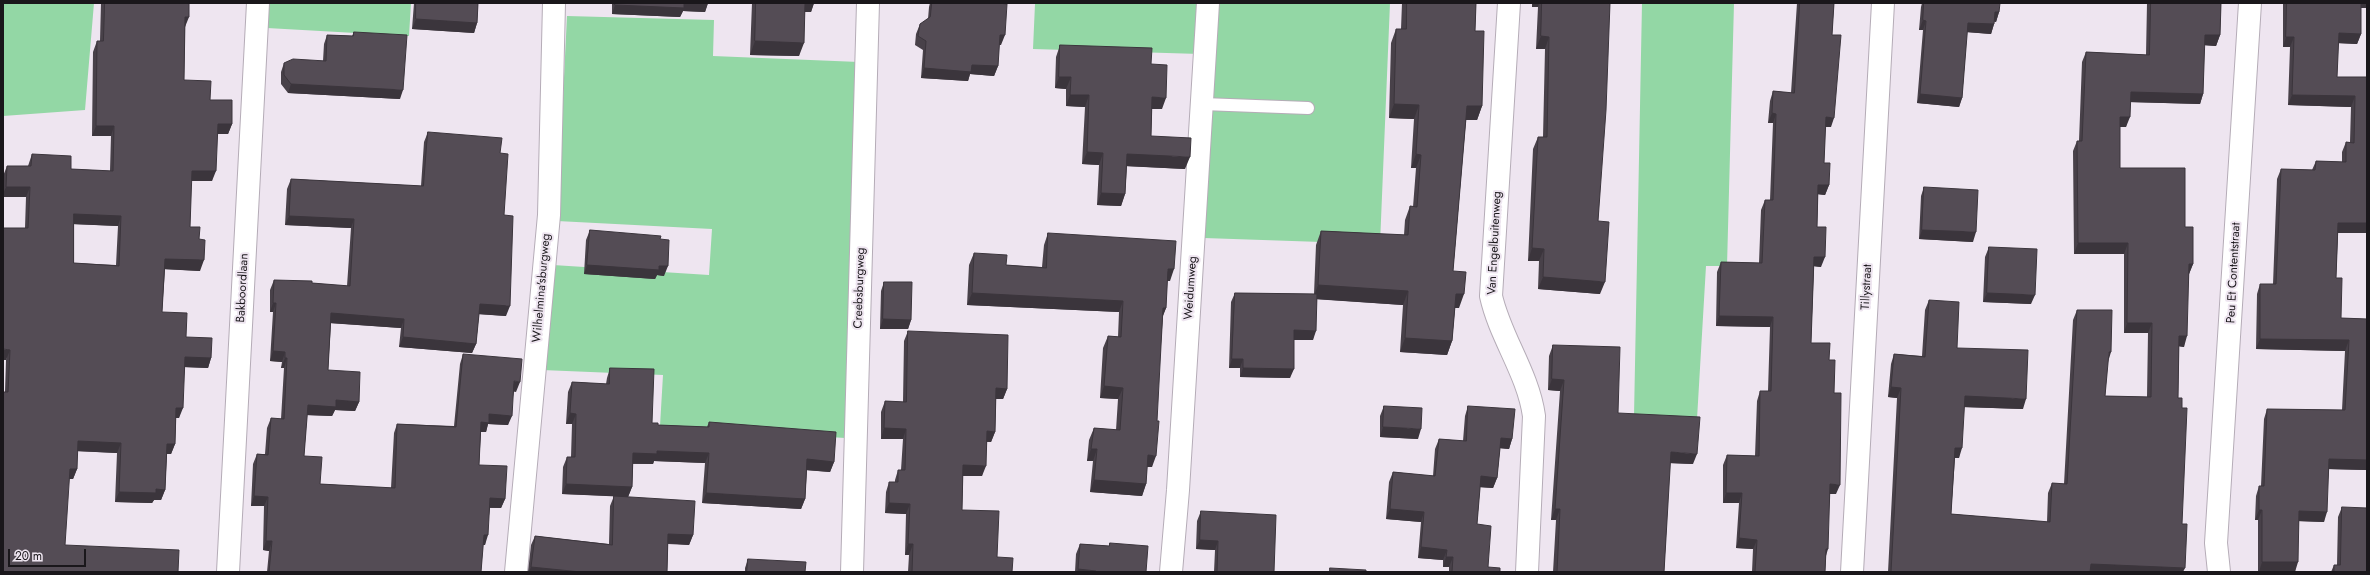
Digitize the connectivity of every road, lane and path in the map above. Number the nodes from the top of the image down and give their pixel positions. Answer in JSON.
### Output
{"nodes":[{"id":1,"x":258,"y":3,"type":"edge"},
{"id":2,"x":554,"y":3,"type":"edge"},
{"id":3,"x":868,"y":3,"type":"edge"},
{"id":4,"x":1208,"y":3,"type":"edge"},
{"id":5,"x":1509,"y":3,"type":"edge"},
{"id":6,"x":1883,"y":3,"type":"edge"},
{"id":7,"x":2250,"y":3,"type":"edge"},
{"id":8,"x":1203,"y":104,"type":"junction"},
{"id":9,"x":1308,"y":108,"type":"dead end"},
{"id":10,"x":2216,"y":542,"type":"junction"},
{"id":11,"x":228,"y":572,"type":"edge"},
{"id":12,"x":516,"y":572,"type":"edge"},
{"id":13,"x":852,"y":572,"type":"edge"},
{"id":14,"x":1171,"y":572,"type":"edge"},
{"id":15,"x":1527,"y":572,"type":"edge"},
{"id":16,"x":1852,"y":572,"type":"edge"},
{"id":17,"x":2208,"y":572,"type":"edge"},
{"id":18,"x":2219,"y":572,"type":"edge"}],
"edges":[{"from":1,"to":11,"type":"street","name":"Bakboordlaan"},
{"from":2,"to":12,"type":"street","name":"Wilhelmina'sburgweg"},
{"from":3,"to":13,"type":"street","name":"Creebsburgweg"},
{"from":4,"to":8,"type":"street","name":"Weidumweg"},
{"from":5,"to":15,"type":"street","name":"Van Engelbuitenweg"},
{"from":6,"to":16,"type":"street","name":"Tillystraat"},
{"from":7,"to":10,"type":"street","name":"Peu Et Contentstraat"},
{"from":8,"to":9,"type":"lane"},
{"from":8,"to":14,"type":"street","name":"Weidumweg"},
{"from":10,"to":17,"type":"street","name":"Peu Et Contentstraat"},
{"from":10,"to":18,"type":"street","name":"Peu Et Contentstraat"}]}
